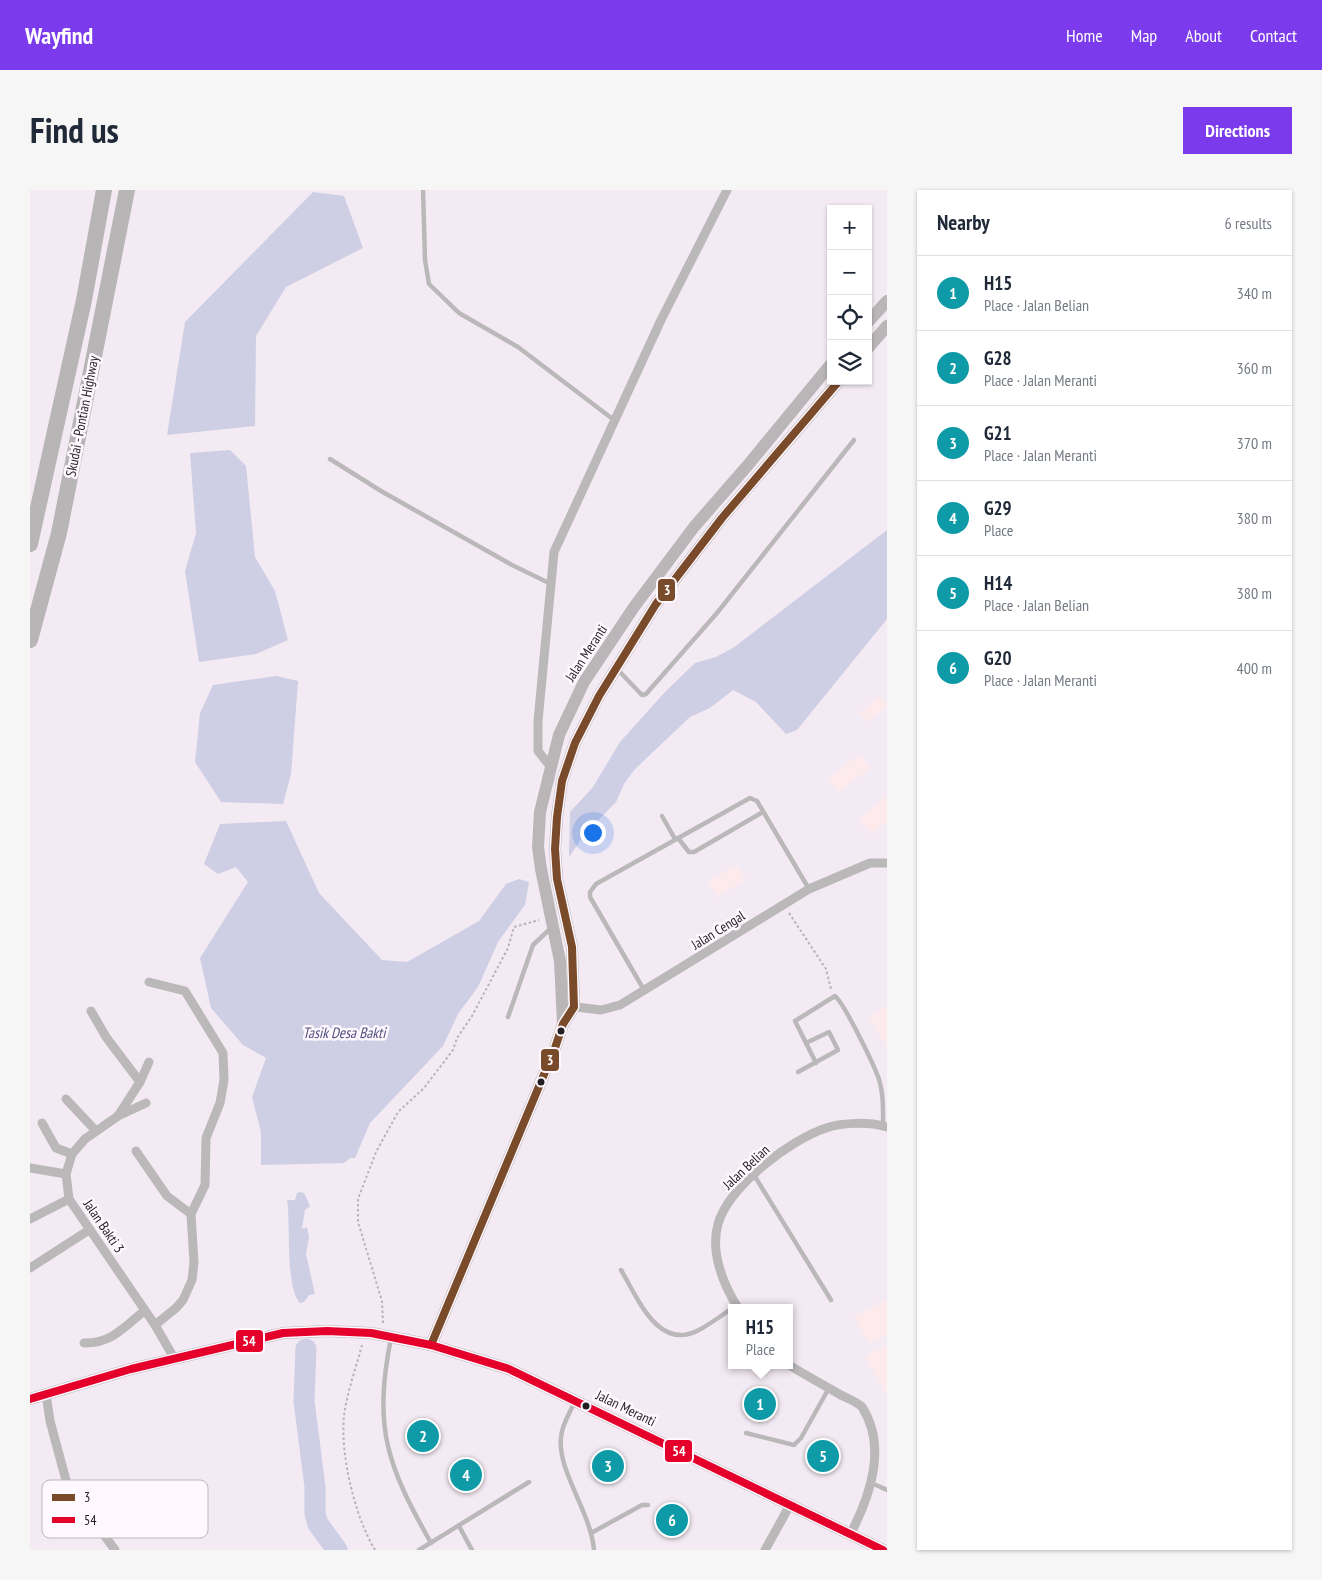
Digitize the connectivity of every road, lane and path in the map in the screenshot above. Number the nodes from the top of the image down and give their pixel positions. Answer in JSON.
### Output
{"nodes":[{"id":1,"x":104,"y":190,"type":"edge"},
{"id":2,"x":127,"y":190,"type":"edge"},
{"id":3,"x":423,"y":190,"type":"edge"},
{"id":4,"x":727,"y":190,"type":"edge"},
{"id":5,"x":887,"y":301,"type":"edge"},
{"id":6,"x":872,"y":318,"type":"edge"},
{"id":7,"x":887,"y":326,"type":"edge"},
{"id":8,"x":872,"y":343,"type":"edge"},
{"id":9,"x":827,"y":369,"type":"edge"},
{"id":10,"x":836,"y":385,"type":"edge"},
{"id":11,"x":614,"y":420,"type":"junction"},
{"id":12,"x":854,"y":440,"type":"dead end"},
{"id":13,"x":330,"y":459,"type":"dead end"},
{"id":14,"x":30,"y":544,"type":"edge"},
{"id":15,"x":551,"y":584,"type":"junction"},
{"id":16,"x":30,"y":640,"type":"edge"},
{"id":17,"x":616,"y":667,"type":"junction"},
{"id":18,"x":550,"y":766,"type":"junction"},
{"id":19,"x":763,"y":812,"type":"junction"},
{"id":20,"x":662,"y":816,"type":"dead end"},
{"id":21,"x":676,"y":838,"type":"junction"},
{"id":22,"x":887,"y":863,"type":"edge"},
{"id":23,"x":809,"y":889,"type":"junction"},
{"id":24,"x":783,"y":905,"type":"junction"},
{"id":25,"x":552,"y":922,"type":"junction"},
{"id":26,"x":149,"y":982,"type":"dead end"},
{"id":27,"x":644,"y":990,"type":"junction"},
{"id":28,"x":832,"y":997,"type":"junction"},
{"id":29,"x":567,"y":1006,"type":"junction"},
{"id":30,"x":90,"y":1011,"type":"dead end"},
{"id":31,"x":508,"y":1017,"type":"dead end"},
{"id":32,"x":806,"y":1043,"type":"junction"},
{"id":33,"x":149,"y":1062,"type":"dead end"},
{"id":34,"x":816,"y":1063,"type":"junction"},
{"id":35,"x":798,"y":1072,"type":"dead end"},
{"id":36,"x":140,"y":1082,"type":"junction"},
{"id":37,"x":66,"y":1100,"type":"dead end"},
{"id":38,"x":146,"y":1103,"type":"dead end"},
{"id":39,"x":118,"y":1116,"type":"junction"},
{"id":40,"x":42,"y":1123,"type":"dead end"},
{"id":41,"x":885,"y":1127,"type":"edge"},
{"id":42,"x":96,"y":1131,"type":"junction"},
{"id":43,"x":136,"y":1150,"type":"dead end"},
{"id":44,"x":72,"y":1154,"type":"junction"},
{"id":45,"x":30,"y":1168,"type":"edge"},
{"id":46,"x":66,"y":1174,"type":"junction"},
{"id":47,"x":754,"y":1175,"type":"junction"},
{"id":48,"x":69,"y":1199,"type":"junction"},
{"id":49,"x":190,"y":1214,"type":"junction"},
{"id":50,"x":30,"y":1219,"type":"edge"},
{"id":51,"x":89,"y":1230,"type":"junction"},
{"id":52,"x":30,"y":1268,"type":"edge"},
{"id":53,"x":621,"y":1270,"type":"dead end"},
{"id":54,"x":831,"y":1300,"type":"dead end"},
{"id":55,"x":733,"y":1304,"type":"edge"},
{"id":56,"x":144,"y":1311,"type":"junction"},
{"id":57,"x":728,"y":1312,"type":"edge"},
{"id":58,"x":155,"y":1325,"type":"junction"},
{"id":59,"x":365,"y":1333,"type":"junction"},
{"id":60,"x":387,"y":1336,"type":"junction"},
{"id":61,"x":84,"y":1343,"type":"dead end"},
{"id":62,"x":431,"y":1345,"type":"junction"},
{"id":63,"x":174,"y":1358,"type":"junction"},
{"id":64,"x":793,"y":1367,"type":"edge"},
{"id":65,"x":829,"y":1388,"type":"junction"},
{"id":66,"x":46,"y":1394,"type":"junction"},
{"id":67,"x":30,"y":1399,"type":"edge"},
{"id":68,"x":576,"y":1400,"type":"junction"},
{"id":69,"x":746,"y":1432,"type":"dead end"},
{"id":70,"x":66,"y":1480,"type":"edge"},
{"id":71,"x":529,"y":1482,"type":"dead end"},
{"id":72,"x":876,"y":1485,"type":"junction"},
{"id":73,"x":887,"y":1490,"type":"edge"},
{"id":74,"x":648,"y":1505,"type":"dead end"},
{"id":75,"x":790,"y":1505,"type":"junction"},
{"id":76,"x":458,"y":1526,"type":"junction"},
{"id":77,"x":593,"y":1532,"type":"junction"},
{"id":78,"x":851,"y":1534,"type":"junction"},
{"id":79,"x":106,"y":1538,"type":"edge"},
{"id":80,"x":431,"y":1543,"type":"junction"},
{"id":81,"x":115,"y":1550,"type":"edge"},
{"id":82,"x":375,"y":1550,"type":"edge"},
{"id":83,"x":419,"y":1550,"type":"edge"},
{"id":84,"x":472,"y":1550,"type":"edge"},
{"id":85,"x":594,"y":1550,"type":"edge"},
{"id":86,"x":765,"y":1550,"type":"edge"},
{"id":87,"x":883,"y":1550,"type":"edge"}],
"edges":[{"from":1,"to":14,"type":"highway","name":"Skudai - Pontian Highway"},
{"from":2,"to":16,"type":"highway","name":"Skudai - Pontian Highway"},
{"from":3,"to":11,"type":"lane"},
{"from":4,"to":11,"type":"street"},
{"from":5,"to":6,"type":"street"},
{"from":7,"to":8,"type":"street"},
{"from":9,"to":18,"type":"street","name":"Jalan Meranti"},
{"from":10,"to":17,"type":"street","name":"Jalan Meranti"},
{"from":11,"to":15,"type":"street"},
{"from":12,"to":17,"type":"lane"},
{"from":13,"to":15,"type":"lane"},
{"from":15,"to":18,"type":"street"},
{"from":17,"to":29,"type":"street","name":"Jalan Meranti"},
{"from":18,"to":25,"type":"street","name":"Jalan Meranti"},
{"from":19,"to":21,"type":"lane"},
{"from":19,"to":21,"type":"lane"},
{"from":19,"to":23,"type":"lane"},
{"from":20,"to":21,"type":"lane"},
{"from":21,"to":27,"type":"lane"},
{"from":22,"to":23,"type":"street","name":"Jalan Cengal"},
{"from":23,"to":24,"type":"street","name":"Jalan Cengal"},
{"from":24,"to":27,"type":"street","name":"Jalan Cengal"},
{"from":24,"to":28,"type":"path"},
{"from":25,"to":29,"type":"street","name":"Jalan Meranti"},
{"from":25,"to":31,"type":"lane"},
{"from":25,"to":60,"type":"path"},
{"from":26,"to":49,"type":"street"},
{"from":27,"to":29,"type":"street","name":"Jalan Cengal"},
{"from":28,"to":32,"type":"lane"},
{"from":28,"to":41,"type":"lane"},
{"from":29,"to":62,"type":"street","name":"Jalan Meranti"},
{"from":30,"to":36,"type":"street"},
{"from":32,"to":34,"type":"lane"},
{"from":32,"to":34,"type":"lane"},
{"from":33,"to":36,"type":"street"},
{"from":34,"to":35,"type":"lane"},
{"from":36,"to":39,"type":"street"},
{"from":37,"to":42,"type":"street"},
{"from":38,"to":39,"type":"street","name":"Jalan Bakti 3"},
{"from":39,"to":42,"type":"street","name":"Jalan Bakti 3"},
{"from":40,"to":44,"type":"street"},
{"from":41,"to":47,"type":"street","name":"Jalan Belian"},
{"from":42,"to":44,"type":"street","name":"Jalan Bakti 3"},
{"from":43,"to":49,"type":"street"},
{"from":44,"to":46,"type":"street","name":"Jalan Bakti 3"},
{"from":45,"to":46,"type":"street"},
{"from":46,"to":48,"type":"street","name":"Jalan Bakti 3"},
{"from":47,"to":54,"type":"lane"},
{"from":47,"to":55,"type":"street","name":"Jalan Belian"},
{"from":48,"to":50,"type":"street"},
{"from":48,"to":51,"type":"street","name":"Jalan Bakti 3"},
{"from":49,"to":58,"type":"street"},
{"from":51,"to":52,"type":"street"},
{"from":51,"to":56,"type":"street","name":"Jalan Bakti 3"},
{"from":53,"to":57,"type":"lane"},
{"from":56,"to":58,"type":"street","name":"Jalan Bakti 3"},
{"from":56,"to":61,"type":"street"},
{"from":58,"to":63,"type":"street","name":"Jalan Bakti 3"},
{"from":59,"to":60,"type":"street","name":"Jalan Meranti"},
{"from":59,"to":63,"type":"street","name":"Jalan Meranti"},
{"from":59,"to":82,"type":"path"},
{"from":60,"to":62,"type":"street","name":"Jalan Meranti"},
{"from":60,"to":80,"type":"lane"},
{"from":62,"to":68,"type":"street","name":"Jalan Meranti"},
{"from":63,"to":66,"type":"street","name":"Jalan Meranti"},
{"from":64,"to":65,"type":"street"},
{"from":65,"to":69,"type":"lane"},
{"from":65,"to":72,"type":"street"},
{"from":66,"to":67,"type":"street","name":"Jalan Meranti"},
{"from":66,"to":70,"type":"street"},
{"from":68,"to":75,"type":"street","name":"Jalan Meranti"},
{"from":68,"to":77,"type":"lane"},
{"from":71,"to":76,"type":"lane"},
{"from":72,"to":73,"type":"lane"},
{"from":72,"to":78,"type":"street"},
{"from":74,"to":77,"type":"lane"},
{"from":75,"to":78,"type":"street","name":"Jalan Meranti"},
{"from":75,"to":86,"type":"street"},
{"from":76,"to":80,"type":"lane"},
{"from":76,"to":84,"type":"lane"},
{"from":77,"to":85,"type":"lane"},
{"from":78,"to":87,"type":"street","name":"Jalan Meranti"},
{"from":79,"to":81,"type":"street"},
{"from":80,"to":83,"type":"lane"}]}
